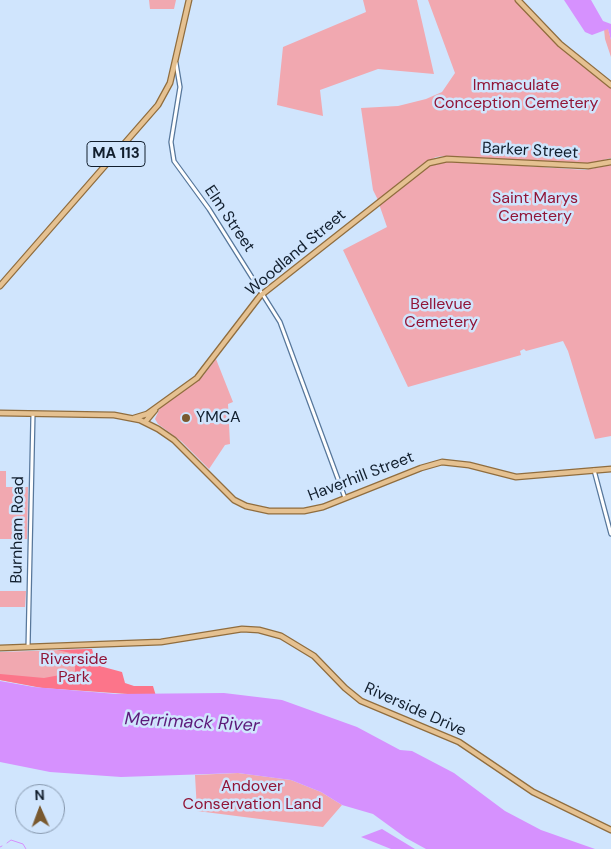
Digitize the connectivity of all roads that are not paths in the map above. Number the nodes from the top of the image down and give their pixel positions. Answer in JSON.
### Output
{"nodes":[{"id":1,"x":189,"y":0,"type":"edge"},
{"id":2,"x":518,"y":0,"type":"edge"},
{"id":3,"x":175,"y":61,"type":"junction"},
{"id":4,"x":611,"y":86,"type":"edge"},
{"id":5,"x":447,"y":159,"type":"joint"},
{"id":6,"x":611,"y":162,"type":"edge"},
{"id":7,"x":0,"y":286,"type":"edge"},
{"id":8,"x":263,"y":294,"type":"junction"},
{"id":9,"x":0,"y":413,"type":"edge"},
{"id":10,"x":33,"y":414,"type":"junction"},
{"id":11,"x":150,"y":415,"type":"junction"},
{"id":12,"x":132,"y":418,"type":"junction"},
{"id":13,"x":145,"y":422,"type":"junction"},
{"id":14,"x":155,"y":427,"type":"junction"},
{"id":15,"x":611,"y":469,"type":"edge"},
{"id":16,"x":594,"y":470,"type":"junction"},
{"id":17,"x":345,"y":499,"type":"junction"},
{"id":18,"x":611,"y":534,"type":"edge"},
{"id":19,"x":0,"y":648,"type":"edge"},
{"id":20,"x":28,"y":648,"type":"junction"},
{"id":21,"x":611,"y":830,"type":"edge"}],
"edges":[{"from":1,"to":3,"type":"main road","number":"MA 113"},
{"from":2,"to":4,"type":"main road"},
{"from":3,"to":7,"type":"main road","number":"MA 113"},
{"from":3,"to":8,"type":"street","name":"Elm Street"},
{"from":5,"to":6,"type":"main road","name":"Barker Street"},
{"from":5,"to":8,"type":"main road","name":"Woodland Street"},
{"from":8,"to":11,"type":"main road","name":"Woodland Street"},
{"from":8,"to":17,"type":"street","name":"Elm Street"},
{"from":9,"to":10,"type":"main road","name":"Haverhill Street"},
{"from":10,"to":12,"type":"main road","name":"Haverhill Street"},
{"from":10,"to":20,"type":"street","name":"Burnham Road"},
{"from":11,"to":12,"type":"main road","name":"Woodland Street"},
{"from":11,"to":13,"type":"main road"},
{"from":11,"to":14,"type":"main road"},
{"from":12,"to":13,"type":"main road","name":"Haverhill Street"},
{"from":13,"to":14,"type":"main road","name":"Haverhill Street"},
{"from":14,"to":17,"type":"main road","name":"Haverhill Street"},
{"from":15,"to":16,"type":"main road","name":"Haverhill Street"},
{"from":16,"to":17,"type":"main road","name":"Haverhill Street"},
{"from":16,"to":18,"type":"street"},
{"from":19,"to":20,"type":"main road","name":"Riverside Drive"},
{"from":20,"to":21,"type":"main road","name":"Riverside Drive"}]}
